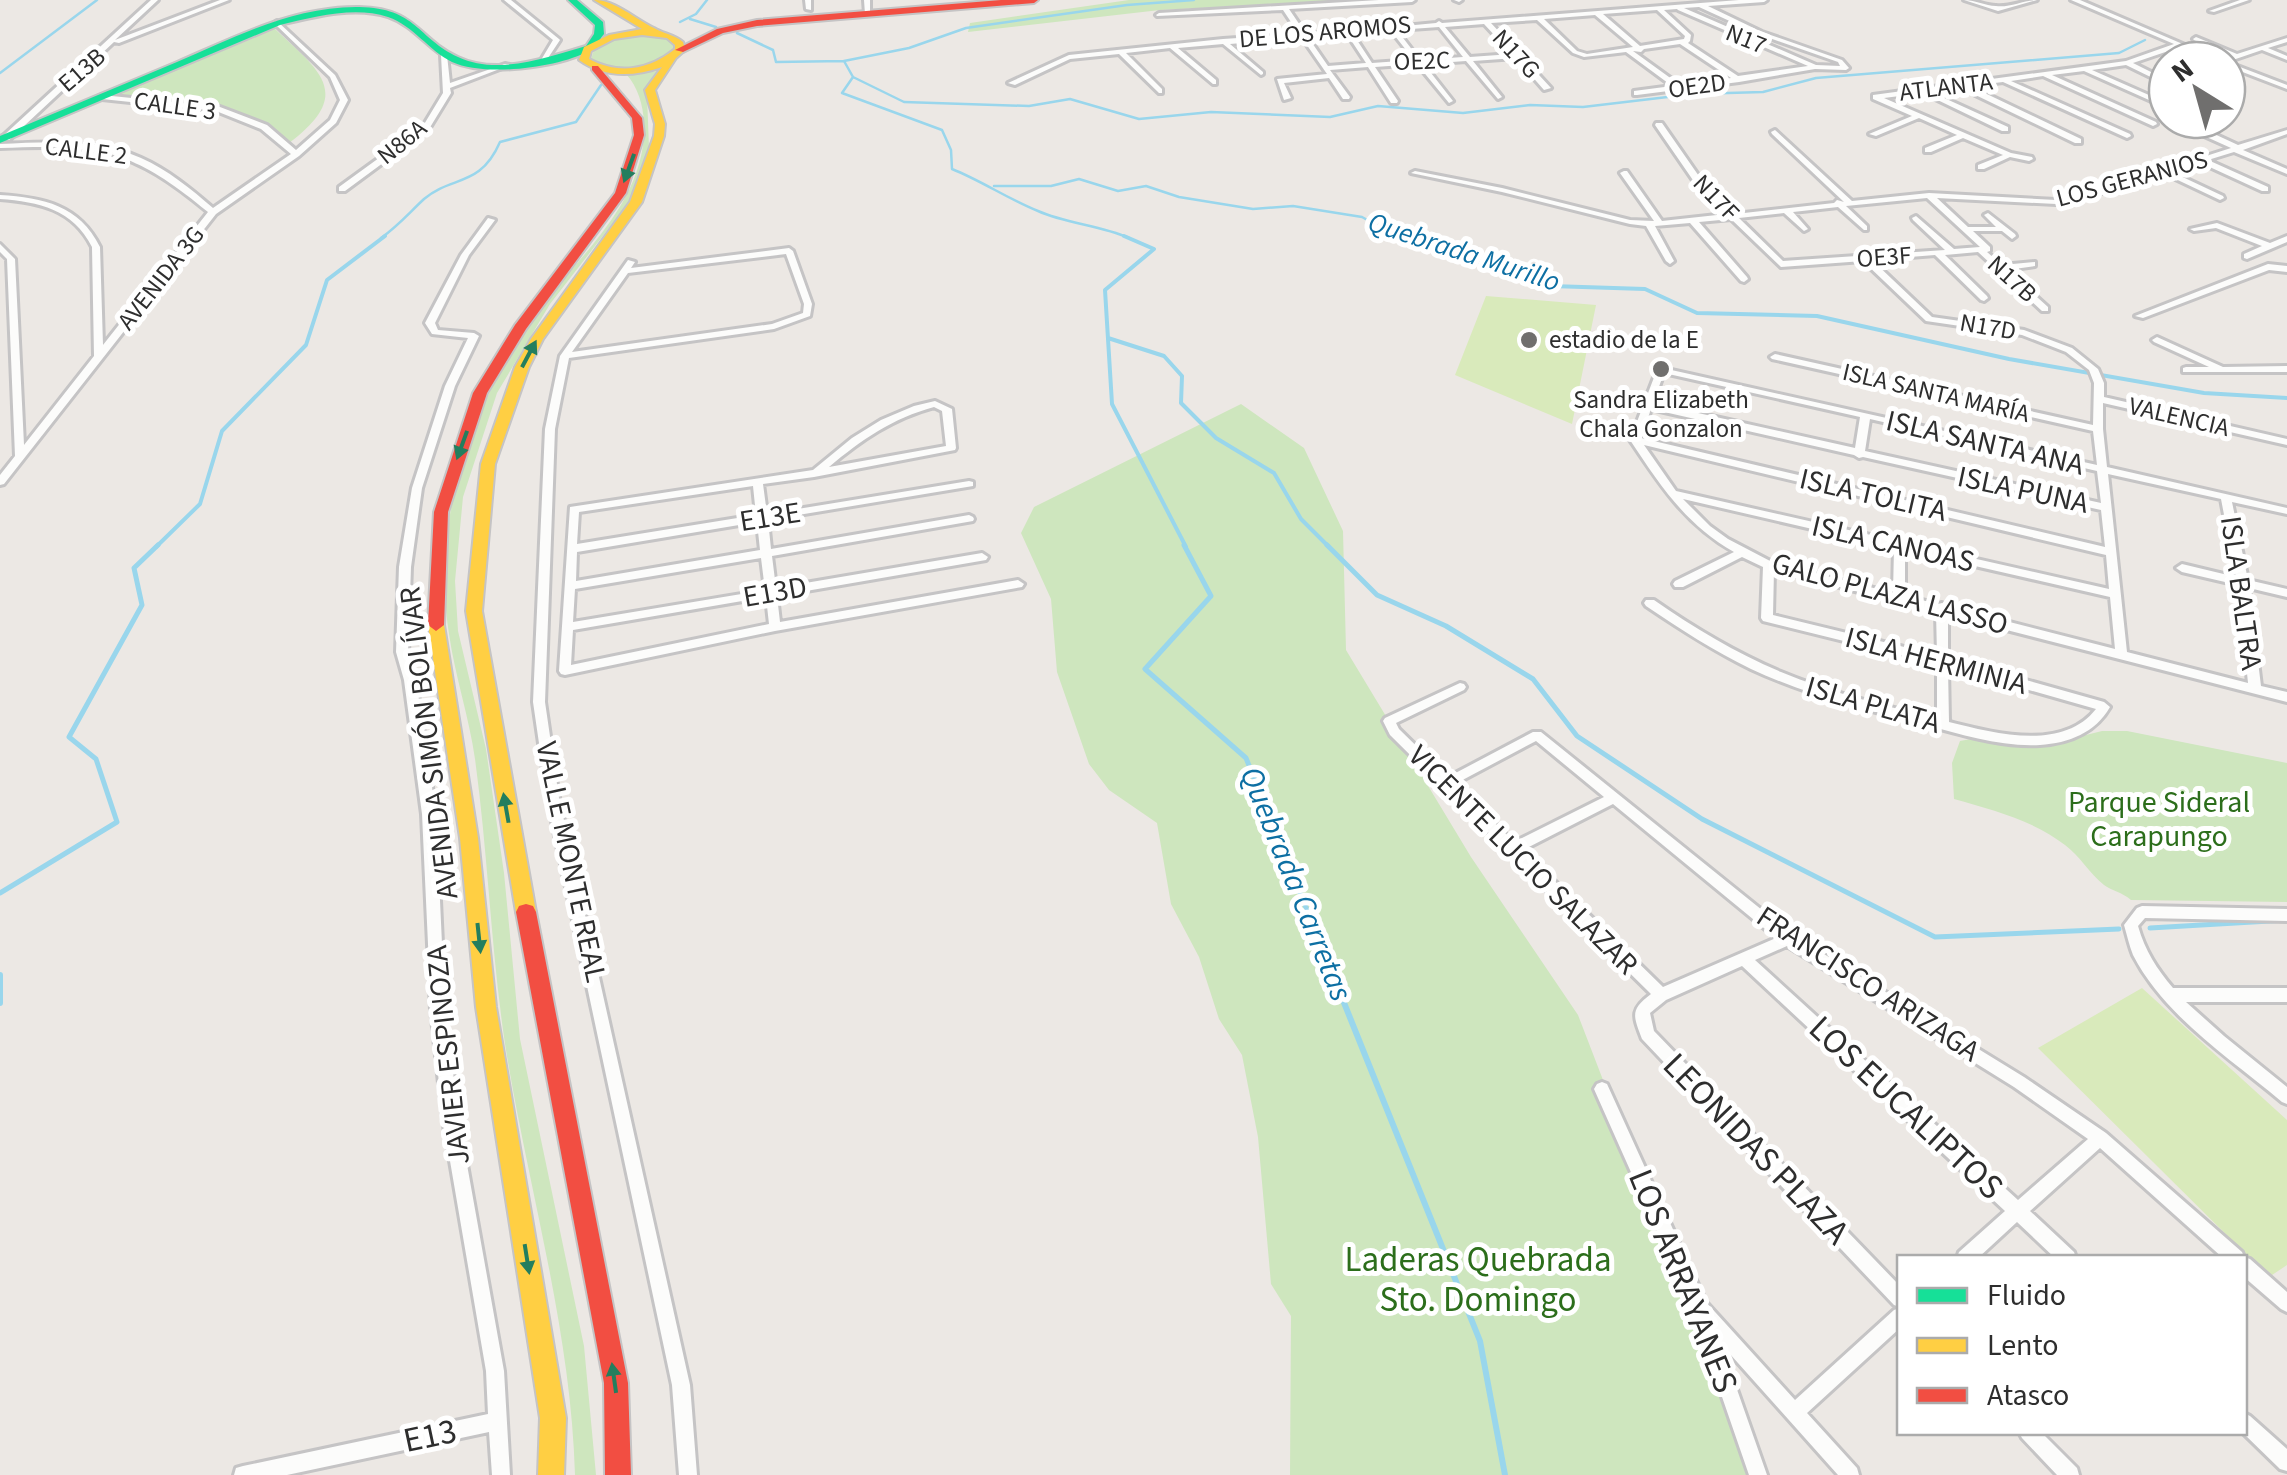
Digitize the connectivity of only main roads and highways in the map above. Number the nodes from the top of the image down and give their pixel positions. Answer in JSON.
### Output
{"nodes":[{"id":1,"x":572,"y":0,"type":"edge"},
{"id":2,"x":598,"y":0,"type":"edge"},
{"id":3,"x":1034,"y":0,"type":"edge"},
{"id":4,"x":1000,"y":2,"type":"edge"},
{"id":5,"x":934,"y":5,"type":"edge"},
{"id":6,"x":867,"y":7,"type":"edge"},
{"id":7,"x":670,"y":44,"type":"junction"},
{"id":8,"x":590,"y":57,"type":"junction"},
{"id":9,"x":2,"y":141,"type":"edge"},
{"id":10,"x":551,"y":1475,"type":"edge"},
{"id":11,"x":618,"y":1475,"type":"edge"}],
"edges":[{"from":1,"to":8,"type":"main road","name":"AVENIDA SIMÓN BOLÍVAR"},
{"from":2,"to":7,"type":"main road"},
{"from":3,"to":4,"type":"main road"},
{"from":4,"to":5,"type":"main road"},
{"from":5,"to":6,"type":"main road"},
{"from":6,"to":7,"type":"main road"},
{"from":7,"to":8,"type":"main road"},
{"from":7,"to":8,"type":"main road"},
{"from":11,"to":7,"type":"main road","name":"AVENIDA SIMÓN BOLÍVAR","one_way":true},
{"from":8,"to":9,"type":"main road"},
{"from":8,"to":10,"type":"main road","name":"AVENIDA SIMÓN BOLÍVAR","one_way":true}]}
